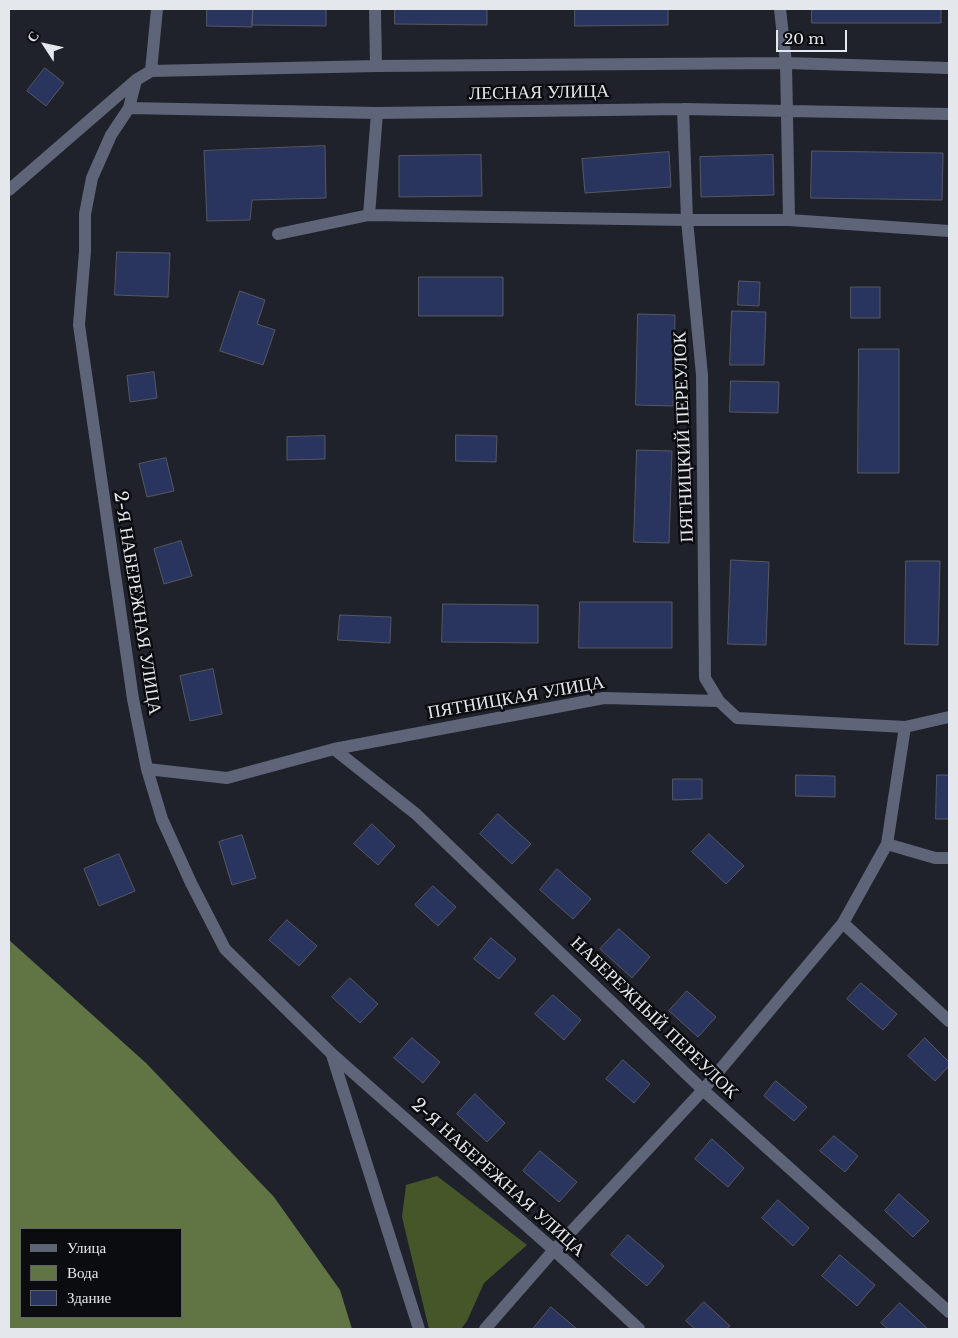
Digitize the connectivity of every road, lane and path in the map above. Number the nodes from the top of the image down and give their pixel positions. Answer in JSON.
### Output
{"nodes":[{"id":1,"x":157,"y":9,"type":"edge"},
{"id":2,"x":375,"y":9,"type":"edge"},
{"id":3,"x":780,"y":9,"type":"edge"},
{"id":4,"x":786,"y":64,"type":"junction"},
{"id":5,"x":376,"y":66,"type":"junction"},
{"id":6,"x":949,"y":68,"type":"edge"},
{"id":7,"x":151,"y":71,"type":"junction"},
{"id":8,"x":136,"y":80,"type":"junction"},
{"id":9,"x":129,"y":108,"type":"junction"},
{"id":10,"x":683,"y":109,"type":"junction"},
{"id":11,"x":786,"y":111,"type":"junction"},
{"id":12,"x":378,"y":113,"type":"junction"},
{"id":13,"x":949,"y":114,"type":"edge"},
{"id":14,"x":9,"y":190,"type":"edge"},
{"id":15,"x":369,"y":215,"type":"junction"},
{"id":16,"x":687,"y":220,"type":"junction"},
{"id":17,"x":789,"y":220,"type":"junction"},
{"id":18,"x":949,"y":231,"type":"edge"},
{"id":19,"x":278,"y":234,"type":"dead end"},
{"id":20,"x":719,"y":701,"type":"junction"},
{"id":21,"x":949,"y":717,"type":"edge"},
{"id":22,"x":905,"y":727,"type":"junction"},
{"id":23,"x":334,"y":749,"type":"junction"},
{"id":24,"x":147,"y":769,"type":"junction"},
{"id":25,"x":887,"y":844,"type":"junction"},
{"id":26,"x":949,"y":858,"type":"edge"},
{"id":27,"x":843,"y":923,"type":"junction"},
{"id":28,"x":949,"y":1021,"type":"edge"},
{"id":29,"x":332,"y":1054,"type":"junction"},
{"id":30,"x":703,"y":1090,"type":"junction"},
{"id":31,"x":554,"y":1250,"type":"junction"},
{"id":32,"x":949,"y":1312,"type":"edge"},
{"id":33,"x":420,"y":1329,"type":"edge"},
{"id":34,"x":485,"y":1329,"type":"edge"},
{"id":35,"x":639,"y":1329,"type":"edge"}],
"edges":[{"from":1,"to":7,"type":"street"},
{"from":2,"to":5,"type":"street"},
{"from":3,"to":4,"type":"street"},
{"from":4,"to":5,"type":"street","name":"ЛЕСНАЯ УЛИЦА"},
{"from":4,"to":6,"type":"street","name":"ЛЕСНАЯ УЛИЦА"},
{"from":4,"to":11,"type":"street"},
{"from":5,"to":7,"type":"street","name":"ЛЕСНАЯ УЛИЦА"},
{"from":7,"to":8,"type":"street"},
{"from":8,"to":9,"type":"street","name":"2-Я НАБЕРЕЖНАЯ УЛИЦА"},
{"from":8,"to":14,"type":"street"},
{"from":9,"to":12,"type":"street","name":"ЛЕСНАЯ УЛИЦА"},
{"from":9,"to":24,"type":"street","name":"2-Я НАБЕРЕЖНАЯ УЛИЦА"},
{"from":10,"to":11,"type":"street","name":"ЛЕСНАЯ УЛИЦА"},
{"from":10,"to":12,"type":"street","name":"ЛЕСНАЯ УЛИЦА"},
{"from":10,"to":16,"type":"street","name":"ПЯТНИЦКИЙ ПЕРЕУЛОК"},
{"from":11,"to":13,"type":"street","name":"ЛЕСНАЯ УЛИЦА"},
{"from":11,"to":17,"type":"street"},
{"from":12,"to":15,"type":"street"},
{"from":15,"to":16,"type":"street"},
{"from":15,"to":19,"type":"street"},
{"from":16,"to":17,"type":"street"},
{"from":16,"to":20,"type":"street","name":"ПЯТНИЦКИЙ ПЕРЕУЛОК"},
{"from":17,"to":18,"type":"street"},
{"from":20,"to":22,"type":"street"},
{"from":20,"to":23,"type":"street","name":"ПЯТНИЦКАЯ УЛИЦА"},
{"from":21,"to":22,"type":"street"},
{"from":22,"to":25,"type":"street"},
{"from":23,"to":24,"type":"street","name":"ПЯТНИЦКАЯ УЛИЦА"},
{"from":23,"to":30,"type":"street","name":"НАБЕРЕЖНЫЙ ПЕРЕУЛОК"},
{"from":24,"to":29,"type":"street","name":"2-Я НАБЕРЕЖНАЯ УЛИЦА"},
{"from":25,"to":26,"type":"street"},
{"from":25,"to":27,"type":"street"},
{"from":27,"to":28,"type":"street"},
{"from":27,"to":30,"type":"street"},
{"from":29,"to":31,"type":"street","name":"2-Я НАБЕРЕЖНАЯ УЛИЦА"},
{"from":29,"to":33,"type":"street","name":"2-Я НАБЕРЕЖНАЯ УЛИЦА"},
{"from":30,"to":31,"type":"street"},
{"from":30,"to":32,"type":"street","name":"НАБЕРЕЖНЫЙ ПЕРЕУЛОК"},
{"from":31,"to":34,"type":"street"},
{"from":31,"to":35,"type":"street","name":"2-Я НАБЕРЕЖНАЯ УЛИЦА"}]}
